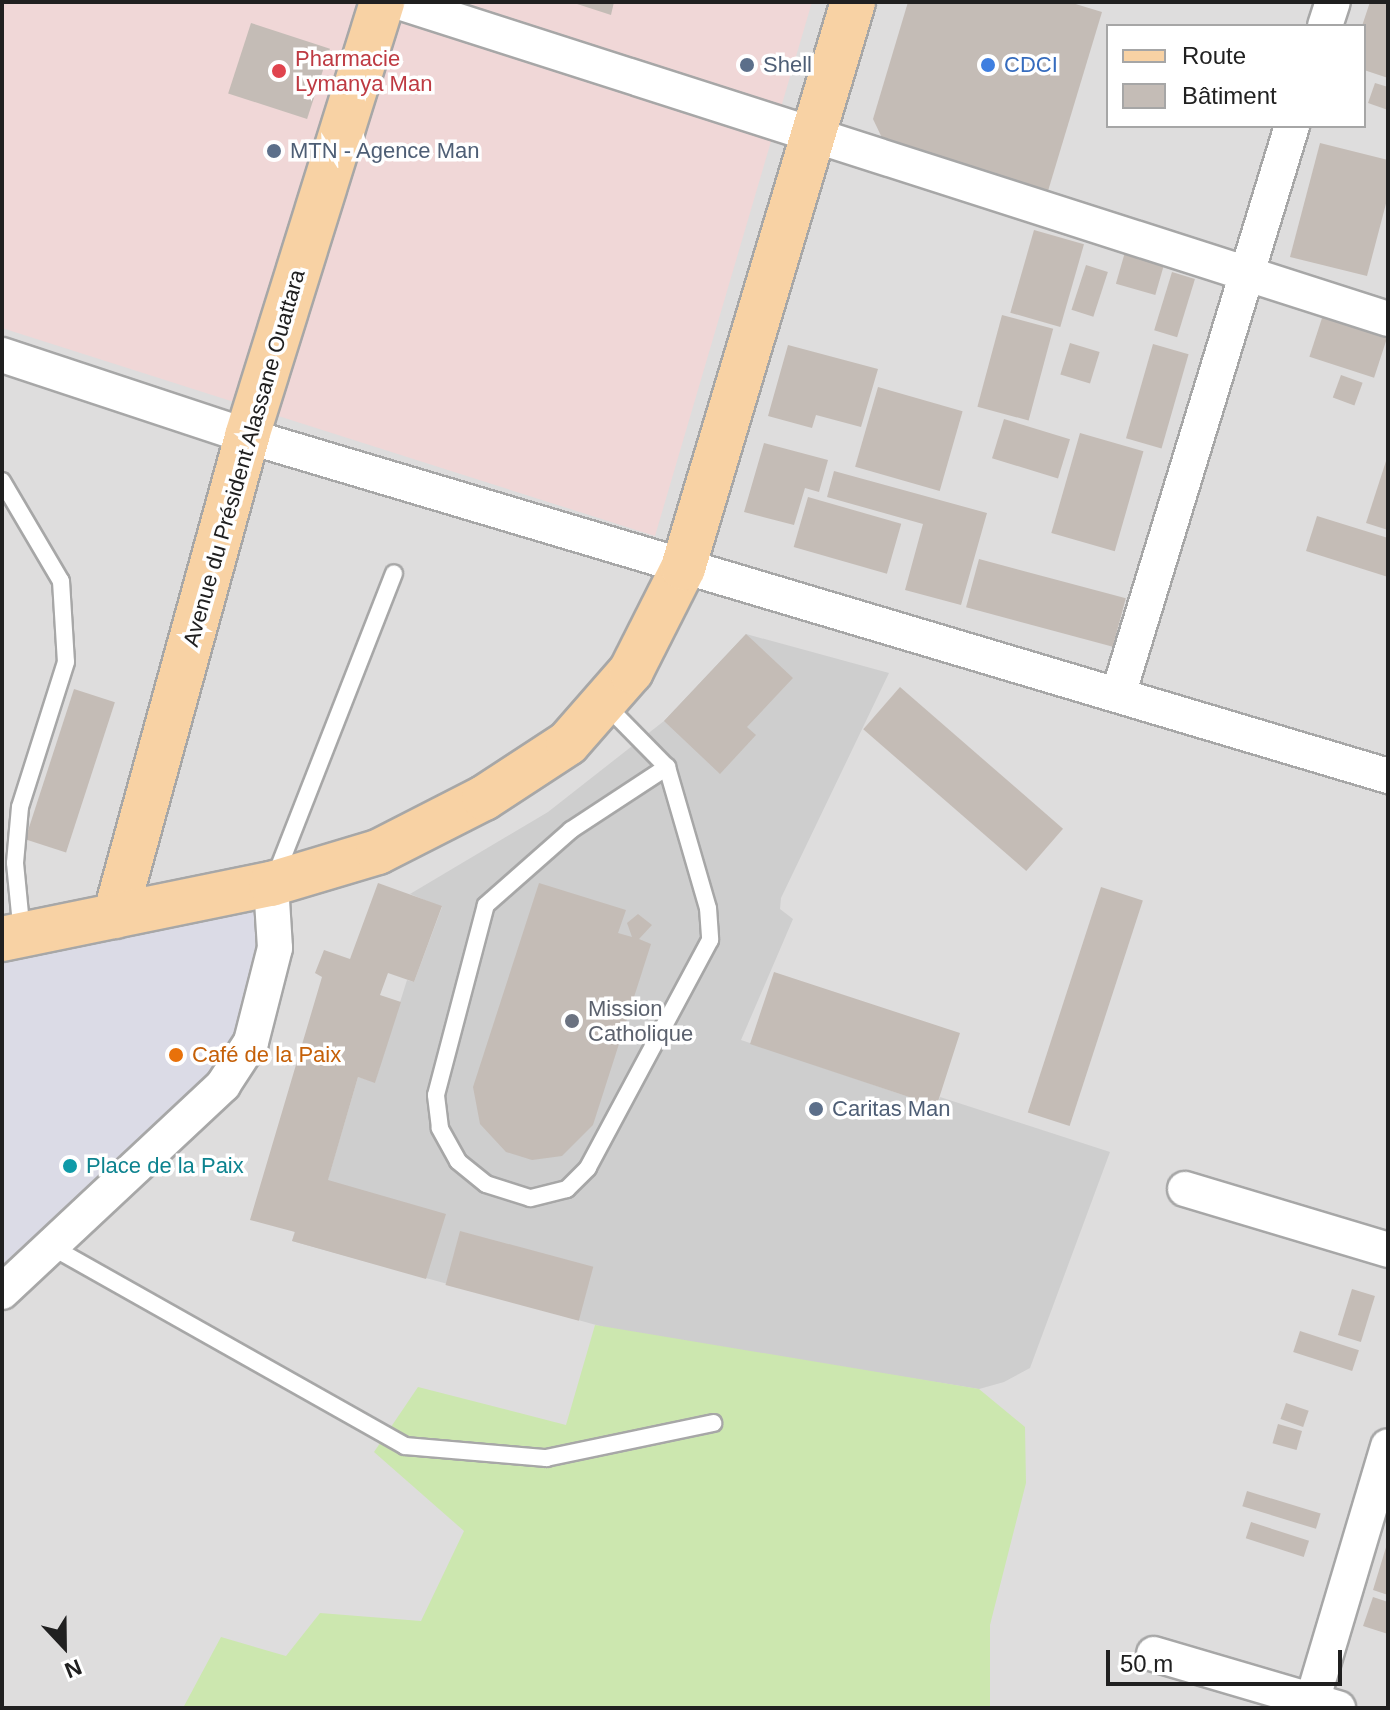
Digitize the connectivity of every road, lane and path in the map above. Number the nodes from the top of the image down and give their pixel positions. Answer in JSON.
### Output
{"nodes":[{"id":1,"x":382,"y":2,"type":"edge"},
{"id":2,"x":399,"y":2,"type":"edge"},
{"id":3,"x":853,"y":2,"type":"edge"},
{"id":4,"x":1333,"y":2,"type":"edge"},
{"id":5,"x":1326,"y":24,"type":"edge"},
{"id":6,"x":1291,"y":128,"type":"edge"},
{"id":7,"x":813,"y":133,"type":"junction"},
{"id":8,"x":1242,"y":277,"type":"junction"},
{"id":9,"x":1388,"y":319,"type":"edge"},
{"id":10,"x":2,"y":355,"type":"edge"},
{"id":11,"x":247,"y":436,"type":"junction"},
{"id":12,"x":2,"y":481,"type":"edge"},
{"id":13,"x":683,"y":568,"type":"junction"},
{"id":14,"x":394,"y":573,"type":"dead end"},
{"id":15,"x":1118,"y":695,"type":"junction"},
{"id":16,"x":603,"y":702,"type":"junction"},
{"id":17,"x":667,"y":767,"type":"junction"},
{"id":18,"x":1388,"y":776,"type":"edge"},
{"id":19,"x":271,"y":884,"type":"junction"},
{"id":20,"x":115,"y":916,"type":"junction"},
{"id":21,"x":12,"y":937,"type":"edge"},
{"id":22,"x":1185,"y":1189,"type":"dead end"},
{"id":23,"x":52,"y":1247,"type":"junction"},
{"id":24,"x":1388,"y":1250,"type":"edge"},
{"id":25,"x":2,"y":1292,"type":"edge"},
{"id":26,"x":713,"y":1423,"type":"dead end"},
{"id":27,"x":1388,"y":1446,"type":"edge"},
{"id":28,"x":1154,"y":1654,"type":"dead end"},
{"id":29,"x":1320,"y":1705,"type":"edge"}],
"edges":[{"from":1,"to":11,"type":"main road","name":"Avenue du Président Alassane Ouattara"},
{"from":2,"to":7,"type":"street"},
{"from":3,"to":7,"type":"main road"},
{"from":4,"to":5,"type":"street"},
{"from":6,"to":8,"type":"street"},
{"from":7,"to":8,"type":"street"},
{"from":7,"to":13,"type":"main road"},
{"from":8,"to":9,"type":"street"},
{"from":8,"to":15,"type":"street"},
{"from":10,"to":11,"type":"street"},
{"from":11,"to":13,"type":"street"},
{"from":11,"to":20,"type":"main road","name":"Avenue du Président Alassane Ouattara"},
{"from":12,"to":21,"type":"lane"},
{"from":13,"to":15,"type":"street"},
{"from":13,"to":16,"type":"main road"},
{"from":14,"to":19,"type":"lane"},
{"from":15,"to":18,"type":"street"},
{"from":16,"to":17,"type":"lane"},
{"from":16,"to":19,"type":"main road"},
{"from":17,"to":17,"type":"lane"},
{"from":19,"to":20,"type":"main road"},
{"from":19,"to":23,"type":"street"},
{"from":20,"to":21,"type":"main road"},
{"from":22,"to":24,"type":"street"},
{"from":23,"to":25,"type":"street"},
{"from":23,"to":26,"type":"lane"},
{"from":27,"to":29,"type":"street"},
{"from":28,"to":29,"type":"street"}]}
